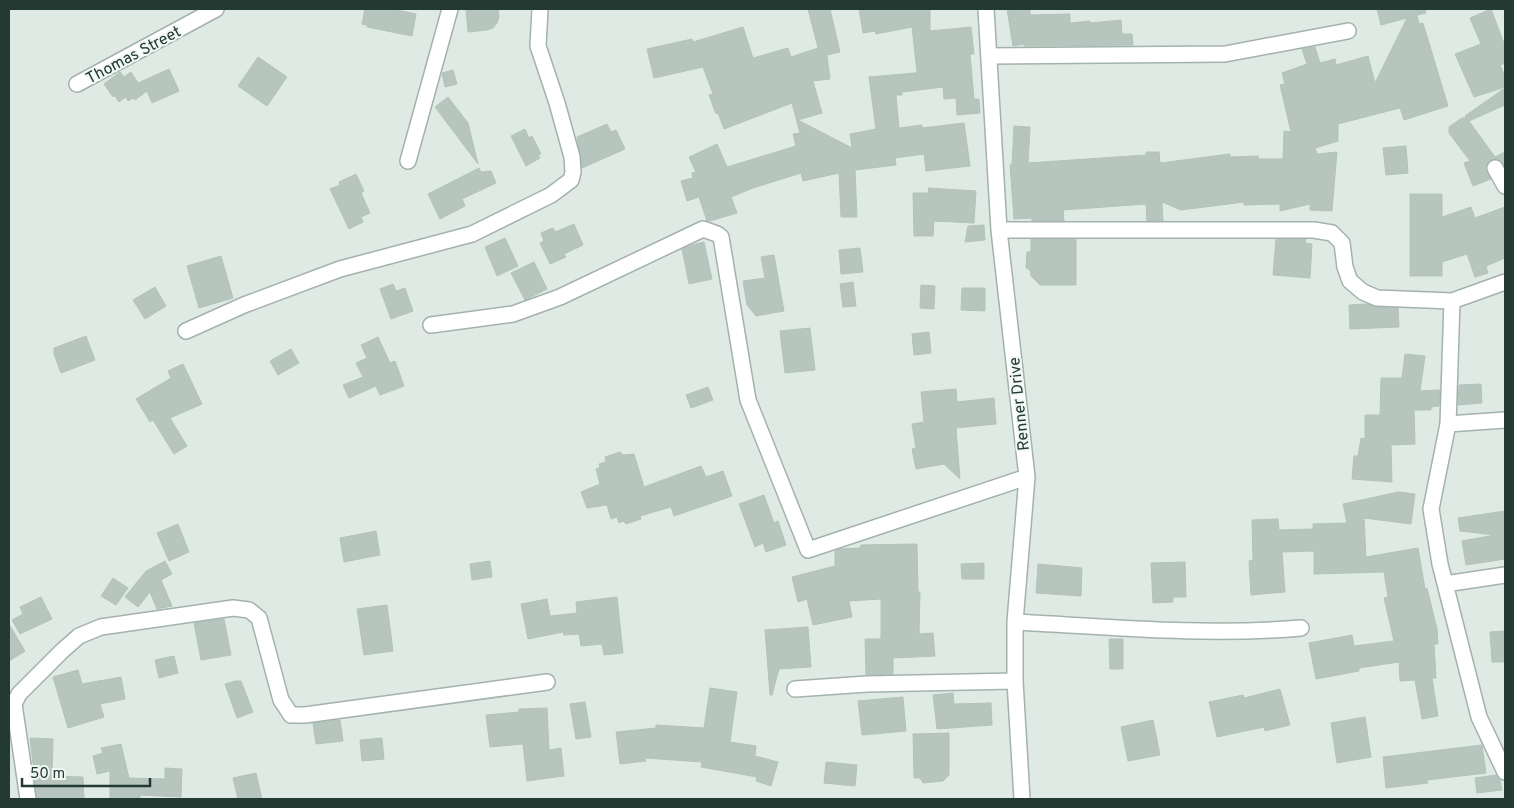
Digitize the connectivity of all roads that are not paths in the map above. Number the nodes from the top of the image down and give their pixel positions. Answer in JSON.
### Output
{"nodes":[{"id":1,"x":216,"y":9,"type":"edge"},
{"id":2,"x":450,"y":9,"type":"edge"},
{"id":3,"x":540,"y":9,"type":"edge"},
{"id":4,"x":986,"y":9,"type":"edge"},
{"id":5,"x":1348,"y":31,"type":"dead end"},
{"id":6,"x":990,"y":56,"type":"junction"},
{"id":7,"x":77,"y":84,"type":"dead end"},
{"id":8,"x":408,"y":161,"type":"dead end"},
{"id":9,"x":1495,"y":168,"type":"dead end"},
{"id":10,"x":1505,"y":186,"type":"edge"},
{"id":11,"x":999,"y":230,"type":"junction"},
{"id":12,"x":1505,"y":282,"type":"edge"},
{"id":13,"x":1452,"y":301,"type":"junction"},
{"id":14,"x":431,"y":325,"type":"dead end"},
{"id":15,"x":186,"y":331,"type":"dead end"},
{"id":16,"x":1505,"y":420,"type":"edge"},
{"id":17,"x":1448,"y":424,"type":"junction"},
{"id":18,"x":1027,"y":477,"type":"junction"},
{"id":19,"x":1505,"y":575,"type":"edge"},
{"id":20,"x":1445,"y":584,"type":"junction"},
{"id":21,"x":1015,"y":622,"type":"junction"},
{"id":22,"x":1301,"y":628,"type":"dead end"},
{"id":23,"x":1015,"y":681,"type":"junction"},
{"id":24,"x":547,"y":682,"type":"dead end"},
{"id":25,"x":795,"y":689,"type":"dead end"},
{"id":26,"x":1505,"y":772,"type":"edge"},
{"id":27,"x":28,"y":799,"type":"edge"},
{"id":28,"x":1022,"y":799,"type":"edge"}],
"edges":[{"from":1,"to":7,"type":"street","name":"Thomas Street"},
{"from":2,"to":8,"type":"street"},
{"from":3,"to":15,"type":"street"},
{"from":4,"to":6,"type":"street","name":"Renner Drive"},
{"from":5,"to":6,"type":"street"},
{"from":6,"to":11,"type":"street","name":"Renner Drive"},
{"from":9,"to":10,"type":"street"},
{"from":11,"to":13,"type":"street"},
{"from":11,"to":18,"type":"street","name":"Renner Drive"},
{"from":12,"to":13,"type":"street"},
{"from":13,"to":17,"type":"street"},
{"from":14,"to":18,"type":"street"},
{"from":16,"to":17,"type":"street"},
{"from":17,"to":20,"type":"street"},
{"from":18,"to":21,"type":"street","name":"Renner Drive"},
{"from":19,"to":20,"type":"street"},
{"from":20,"to":26,"type":"street"},
{"from":21,"to":22,"type":"street"},
{"from":21,"to":23,"type":"street","name":"Renner Drive"},
{"from":23,"to":25,"type":"street"},
{"from":23,"to":28,"type":"street","name":"Renner Drive"},
{"from":24,"to":27,"type":"street"}]}
